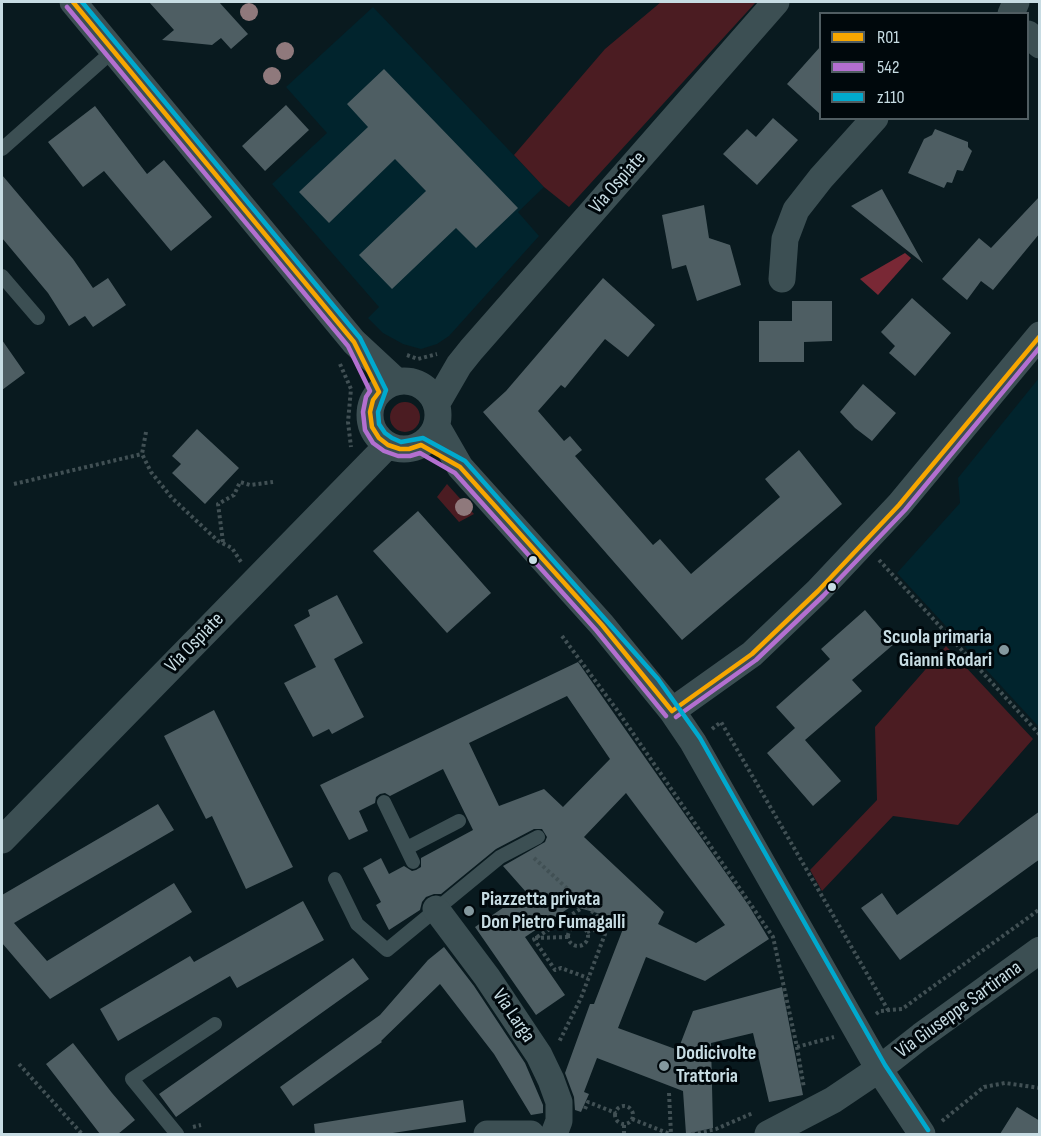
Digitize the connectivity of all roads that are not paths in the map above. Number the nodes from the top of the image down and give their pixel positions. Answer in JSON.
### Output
{"nodes":[{"id":1,"x":73,"y":2,"type":"edge"},
{"id":2,"x":776,"y":2,"type":"edge"},
{"id":3,"x":114,"y":50,"type":"junction"},
{"id":4,"x":873,"y":120,"type":"edge"},
{"id":5,"x":2,"y":149,"type":"edge"},
{"id":6,"x":2,"y":276,"type":"edge"},
{"id":7,"x":782,"y":279,"type":"dead end"},
{"id":8,"x":38,"y":318,"type":"dead end"},
{"id":9,"x":1040,"y":335,"type":"edge"},
{"id":10,"x":388,"y":387,"type":"junction"},
{"id":11,"x":430,"y":416,"type":"junction"},
{"id":12,"x":388,"y":445,"type":"junction"},
{"id":13,"x":672,"y":711,"type":"junction"},
{"id":14,"x":384,"y":802,"type":"dead end"},
{"id":15,"x":459,"y":821,"type":"dead end"},
{"id":16,"x":538,"y":837,"type":"dead end"},
{"id":17,"x":2,"y":840,"type":"edge"},
{"id":18,"x":406,"y":848,"type":"junction"},
{"id":19,"x":413,"y":862,"type":"dead end"},
{"id":20,"x":335,"y":879,"type":"dead end"},
{"id":21,"x":434,"y":905,"type":"junction"},
{"id":22,"x":1040,"y":950,"type":"edge"},
{"id":23,"x":215,"y":1024,"type":"dead end"},
{"id":24,"x":879,"y":1069,"type":"junction"},
{"id":25,"x":762,"y":1123,"type":"edge"},
{"id":26,"x":930,"y":1129,"type":"edge"},
{"id":27,"x":177,"y":1134,"type":"edge"},
{"id":28,"x":487,"y":1134,"type":"edge"},
{"id":29,"x":531,"y":1134,"type":"edge"},
{"id":30,"x":554,"y":1134,"type":"edge"}],
"edges":[{"from":1,"to":3,"type":"street"},
{"from":2,"to":11,"type":"street","name":"Via Ospiate"},
{"from":3,"to":5,"type":"lane"},
{"from":3,"to":10,"type":"street"},
{"from":4,"to":7,"type":"street"},
{"from":6,"to":8,"type":"lane"},
{"from":9,"to":13,"type":"street"},
{"from":10,"to":11,"type":"street"},
{"from":10,"to":12,"type":"street"},
{"from":11,"to":12,"type":"street"},
{"from":11,"to":13,"type":"street"},
{"from":12,"to":17,"type":"street","name":"Via Ospiate"},
{"from":13,"to":24,"type":"street"},
{"from":14,"to":18,"type":"lane"},
{"from":15,"to":18,"type":"lane"},
{"from":16,"to":21,"type":"lane"},
{"from":18,"to":19,"type":"lane"},
{"from":20,"to":21,"type":"lane"},
{"from":21,"to":30,"type":"street","name":"Via Larga"},
{"from":22,"to":24,"type":"street","name":"Via Giuseppe Sartirana"},
{"from":23,"to":27,"type":"lane"},
{"from":24,"to":25,"type":"street","name":"Via Giuseppe Sartirana"},
{"from":24,"to":26,"type":"street"},
{"from":28,"to":29,"type":"street"}]}
